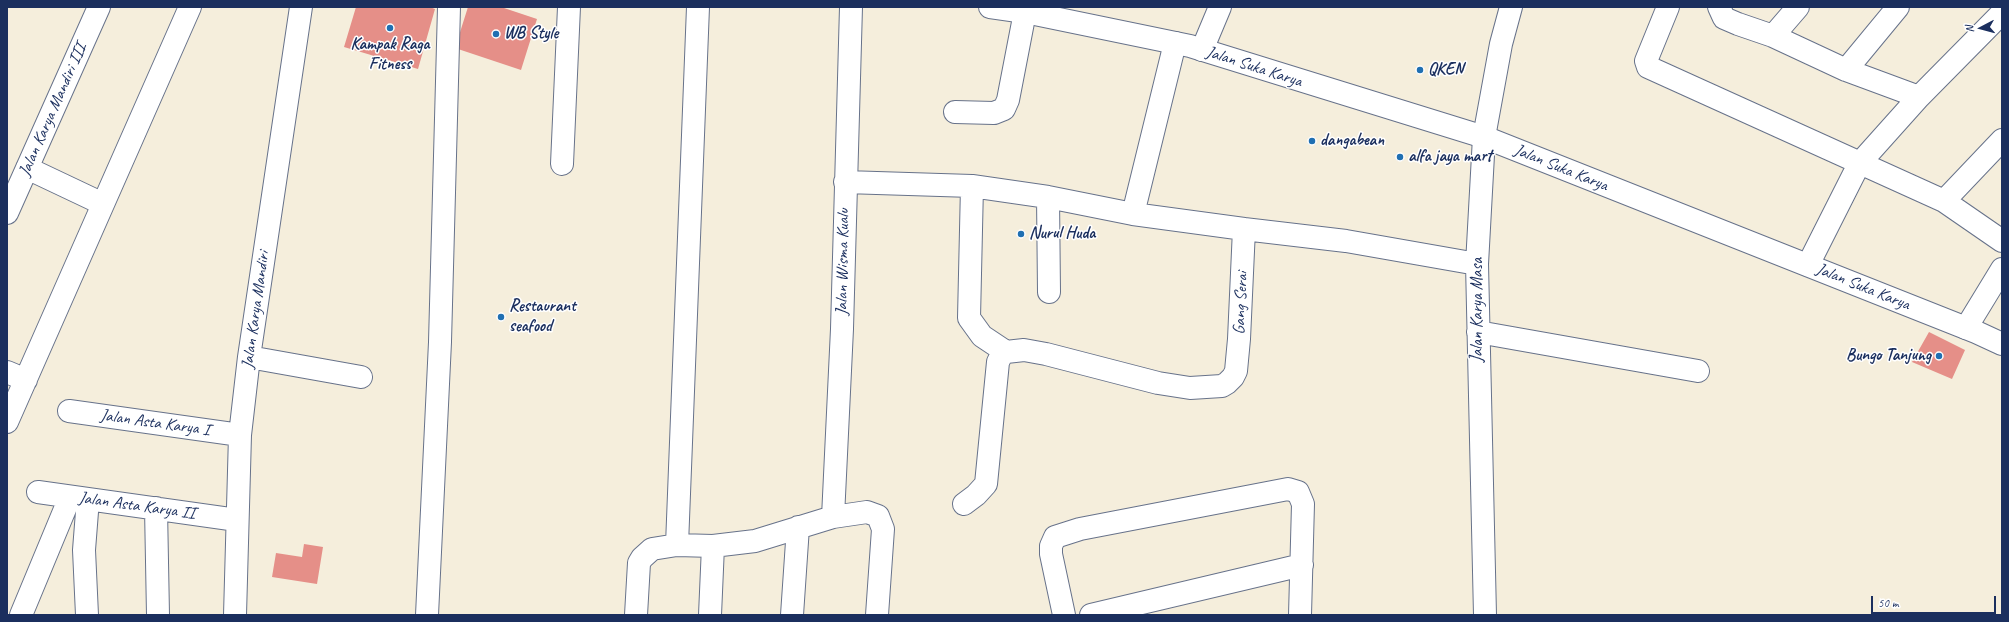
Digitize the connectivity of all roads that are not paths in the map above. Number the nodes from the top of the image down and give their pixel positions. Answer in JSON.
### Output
{"nodes":[{"id":1,"x":99,"y":7,"type":"edge"},
{"id":2,"x":190,"y":7,"type":"edge"},
{"id":3,"x":301,"y":7,"type":"edge"},
{"id":4,"x":449,"y":7,"type":"edge"},
{"id":5,"x":569,"y":7,"type":"edge"},
{"id":6,"x":698,"y":7,"type":"edge"},
{"id":7,"x":851,"y":7,"type":"edge"},
{"id":8,"x":990,"y":7,"type":"edge"},
{"id":9,"x":1220,"y":7,"type":"edge"},
{"id":10,"x":1511,"y":7,"type":"edge"},
{"id":11,"x":1668,"y":7,"type":"edge"},
{"id":12,"x":1719,"y":7,"type":"edge"},
{"id":13,"x":1798,"y":7,"type":"edge"},
{"id":14,"x":1898,"y":7,"type":"edge"},
{"id":15,"x":1025,"y":12,"type":"junction"},
{"id":16,"x":2002,"y":13,"type":"edge"},
{"id":17,"x":1773,"y":36,"type":"junction"},
{"id":18,"x":1175,"y":42,"type":"junction"},
{"id":19,"x":1202,"y":50,"type":"junction"},
{"id":20,"x":1846,"y":70,"type":"junction"},
{"id":21,"x":1919,"y":97,"type":"junction"},
{"id":22,"x":955,"y":112,"type":"dead end"},
{"id":23,"x":1484,"y":137,"type":"junction"},
{"id":24,"x":1997,"y":154,"type":"edge"},
{"id":25,"x":562,"y":164,"type":"dead end"},
{"id":26,"x":1859,"y":164,"type":"junction"},
{"id":27,"x":27,"y":168,"type":"junction"},
{"id":28,"x":845,"y":182,"type":"junction"},
{"id":29,"x":972,"y":186,"type":"junction"},
{"id":30,"x":1048,"y":197,"type":"junction"},
{"id":31,"x":1944,"y":201,"type":"junction"},
{"id":32,"x":103,"y":204,"type":"junction"},
{"id":33,"x":7,"y":213,"type":"edge"},
{"id":34,"x":1133,"y":214,"type":"junction"},
{"id":35,"x":1244,"y":229,"type":"junction"},
{"id":36,"x":2002,"y":241,"type":"edge"},
{"id":37,"x":1477,"y":264,"type":"junction"},
{"id":38,"x":1808,"y":265,"type":"junction"},
{"id":39,"x":2002,"y":269,"type":"edge"},
{"id":40,"x":1049,"y":292,"type":"dead end"},
{"id":41,"x":1966,"y":328,"type":"junction"},
{"id":42,"x":1478,"y":332,"type":"junction"},
{"id":43,"x":2002,"y":344,"type":"edge"},
{"id":44,"x":1006,"y":352,"type":"junction"},
{"id":45,"x":249,"y":357,"type":"junction"},
{"id":46,"x":1698,"y":371,"type":"dead end"},
{"id":47,"x":16,"y":376,"type":"edge"},
{"id":48,"x":361,"y":376,"type":"dead end"},
{"id":49,"x":69,"y":410,"type":"dead end"},
{"id":50,"x":7,"y":422,"type":"edge"},
{"id":51,"x":240,"y":435,"type":"junction"},
{"id":52,"x":38,"y":492,"type":"dead end"},
{"id":53,"x":79,"y":498,"type":"junction"},
{"id":54,"x":964,"y":504,"type":"dead end"},
{"id":55,"x":156,"y":508,"type":"junction"},
{"id":56,"x":833,"y":517,"type":"junction"},
{"id":57,"x":237,"y":520,"type":"junction"},
{"id":58,"x":798,"y":526,"type":"junction"},
{"id":59,"x":677,"y":545,"type":"junction"},
{"id":60,"x":713,"y":546,"type":"junction"},
{"id":61,"x":1302,"y":565,"type":"junction"},
{"id":62,"x":21,"y":615,"type":"edge"},
{"id":63,"x":87,"y":615,"type":"edge"},
{"id":64,"x":158,"y":615,"type":"edge"},
{"id":65,"x":235,"y":615,"type":"edge"},
{"id":66,"x":427,"y":615,"type":"edge"},
{"id":67,"x":636,"y":615,"type":"edge"},
{"id":68,"x":710,"y":615,"type":"edge"},
{"id":69,"x":792,"y":615,"type":"edge"},
{"id":70,"x":877,"y":615,"type":"edge"},
{"id":71,"x":1064,"y":615,"type":"edge"},
{"id":72,"x":1091,"y":615,"type":"edge"},
{"id":73,"x":1300,"y":615,"type":"edge"},
{"id":74,"x":1483,"y":615,"type":"edge"}],
"edges":[{"from":1,"to":27,"type":"street","name":"Jalan Karya Mandiri III"},
{"from":2,"to":32,"type":"street"},
{"from":3,"to":45,"type":"street","name":"Jalan Karya Mandiri"},
{"from":4,"to":66,"type":"street"},
{"from":5,"to":25,"type":"street"},
{"from":6,"to":59,"type":"street"},
{"from":7,"to":28,"type":"street","name":"Jalan Wisma Kualu"},
{"from":8,"to":15,"type":"street","name":"Jalan Suka Karya"},
{"from":9,"to":19,"type":"street"},
{"from":10,"to":23,"type":"street","name":"Jalan Karya Masa"},
{"from":11,"to":26,"type":"street"},
{"from":12,"to":17,"type":"street"},
{"from":13,"to":17,"type":"street"},
{"from":14,"to":20,"type":"street"},
{"from":15,"to":18,"type":"street","name":"Jalan Suka Karya"},
{"from":15,"to":22,"type":"street"},
{"from":16,"to":21,"type":"street"},
{"from":17,"to":20,"type":"street"},
{"from":18,"to":19,"type":"street","name":"Jalan Suka Karya"},
{"from":18,"to":34,"type":"street"},
{"from":19,"to":23,"type":"street","name":"Jalan Suka Karya"},
{"from":20,"to":21,"type":"street"},
{"from":21,"to":26,"type":"street"},
{"from":23,"to":37,"type":"street","name":"Jalan Karya Masa"},
{"from":23,"to":38,"type":"street","name":"Jalan Suka Karya"},
{"from":24,"to":31,"type":"street"},
{"from":26,"to":31,"type":"street"},
{"from":26,"to":38,"type":"street"},
{"from":27,"to":32,"type":"street"},
{"from":27,"to":33,"type":"street","name":"Jalan Karya Mandiri III"},
{"from":28,"to":29,"type":"street"},
{"from":28,"to":56,"type":"street","name":"Jalan Wisma Kualu"},
{"from":29,"to":30,"type":"street"},
{"from":29,"to":44,"type":"street"},
{"from":30,"to":34,"type":"street"},
{"from":30,"to":40,"type":"street"},
{"from":31,"to":36,"type":"street"},
{"from":32,"to":47,"type":"street"},
{"from":34,"to":35,"type":"street"},
{"from":35,"to":37,"type":"street"},
{"from":35,"to":44,"type":"street","name":"Gang Serai"},
{"from":37,"to":42,"type":"street","name":"Jalan Karya Masa"},
{"from":38,"to":41,"type":"street","name":"Jalan Suka Karya"},
{"from":39,"to":41,"type":"street"},
{"from":41,"to":43,"type":"street","name":"Jalan Suka Karya"},
{"from":42,"to":46,"type":"street"},
{"from":42,"to":74,"type":"street","name":"Jalan Karya Masa"},
{"from":44,"to":54,"type":"street"},
{"from":45,"to":48,"type":"street"},
{"from":45,"to":51,"type":"street","name":"Jalan Karya Mandiri"},
{"from":47,"to":50,"type":"street"},
{"from":49,"to":51,"type":"street","name":"Jalan Asta Karya I"},
{"from":51,"to":57,"type":"street","name":"Jalan Karya Mandiri"},
{"from":52,"to":53,"type":"street","name":"Jalan Asta Karya II"},
{"from":53,"to":55,"type":"street","name":"Jalan Asta Karya II"},
{"from":53,"to":62,"type":"street"},
{"from":53,"to":63,"type":"street"},
{"from":55,"to":57,"type":"street","name":"Jalan Asta Karya II"},
{"from":55,"to":64,"type":"street"},
{"from":56,"to":58,"type":"street"},
{"from":56,"to":70,"type":"street"},
{"from":57,"to":65,"type":"street","name":"Jalan Karya Mandiri"},
{"from":58,"to":60,"type":"street"},
{"from":58,"to":69,"type":"street"},
{"from":59,"to":60,"type":"street"},
{"from":59,"to":67,"type":"street"},
{"from":60,"to":68,"type":"street"},
{"from":61,"to":71,"type":"street"},
{"from":61,"to":72,"type":"street"},
{"from":61,"to":73,"type":"street"}]}
